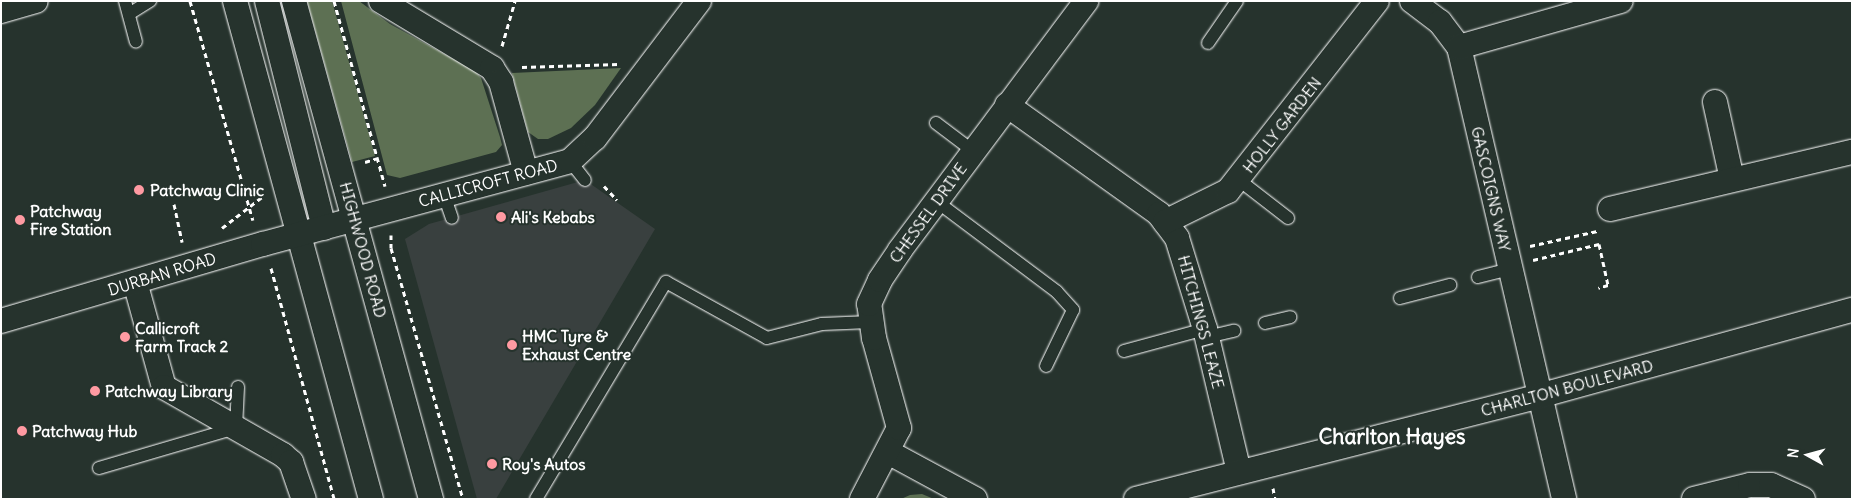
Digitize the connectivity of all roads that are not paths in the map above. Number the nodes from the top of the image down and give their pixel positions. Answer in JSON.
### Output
{"nodes":[{"id":1,"x":36,"y":1,"type":"edge"},
{"id":2,"x":125,"y":1,"type":"edge"},
{"id":3,"x":150,"y":1,"type":"edge"},
{"id":4,"x":235,"y":1,"type":"edge"},
{"id":5,"x":267,"y":1,"type":"edge"},
{"id":6,"x":294,"y":1,"type":"edge"},
{"id":7,"x":381,"y":1,"type":"edge"},
{"id":8,"x":699,"y":1,"type":"edge"},
{"id":9,"x":1086,"y":1,"type":"edge"},
{"id":10,"x":1237,"y":1,"type":"edge"},
{"id":11,"x":1377,"y":1,"type":"edge"},
{"id":12,"x":1412,"y":1,"type":"edge"},
{"id":13,"x":1621,"y":1,"type":"edge"},
{"id":14,"x":1,"y":12,"type":"edge"},
{"id":15,"x":129,"y":14,"type":"junction"},
{"id":16,"x":136,"y":42,"type":"dead end"},
{"id":17,"x":1208,"y":43,"type":"dead end"},
{"id":18,"x":1459,"y":47,"type":"junction"},
{"id":19,"x":1715,"y":102,"type":"dead end"},
{"id":20,"x":1007,"y":105,"type":"junction"},
{"id":21,"x":936,"y":123,"type":"dead end"},
{"id":22,"x":973,"y":151,"type":"junction"},
{"id":23,"x":1852,"y":152,"type":"edge"},
{"id":24,"x":570,"y":161,"type":"junction"},
{"id":25,"x":526,"y":173,"type":"junction"},
{"id":26,"x":1732,"y":179,"type":"junction"},
{"id":27,"x":585,"y":180,"type":"dead end"},
{"id":28,"x":1239,"y":180,"type":"junction"},
{"id":29,"x":444,"y":195,"type":"junction"},
{"id":30,"x":936,"y":201,"type":"junction"},
{"id":31,"x":1610,"y":209,"type":"road end"},
{"id":32,"x":452,"y":218,"type":"dead end"},
{"id":33,"x":1288,"y":218,"type":"dead end"},
{"id":34,"x":355,"y":220,"type":"junction"},
{"id":35,"x":1165,"y":222,"type":"junction"},
{"id":36,"x":324,"y":228,"type":"junction"},
{"id":37,"x":299,"y":234,"type":"junction"},
{"id":38,"x":1507,"y":262,"type":"junction"},
{"id":39,"x":1478,"y":277,"type":"dead end"},
{"id":40,"x":135,"y":282,"type":"junction"},
{"id":41,"x":1450,"y":285,"type":"dead end"},
{"id":42,"x":1400,"y":298,"type":"dead end"},
{"id":43,"x":1852,"y":310,"type":"edge"},
{"id":44,"x":1290,"y":317,"type":"dead end"},
{"id":45,"x":1,"y":320,"type":"edge"},
{"id":46,"x":870,"y":322,"type":"junction"},
{"id":47,"x":1265,"y":323,"type":"dead end"},
{"id":48,"x":1234,"y":331,"type":"dead end"},
{"id":49,"x":1206,"y":333,"type":"junction"},
{"id":50,"x":1124,"y":351,"type":"dead end"},
{"id":51,"x":1046,"y":366,"type":"dead end"},
{"id":52,"x":238,"y":387,"type":"dead end"},
{"id":53,"x":1539,"y":396,"type":"junction"},
{"id":54,"x":236,"y":428,"type":"junction"},
{"id":55,"x":888,"y":452,"type":"junction"},
{"id":56,"x":99,"y":468,"type":"dead end"},
{"id":57,"x":1239,"y":472,"type":"junction"},
{"id":58,"x":304,"y":499,"type":"edge"},
{"id":59,"x":371,"y":499,"type":"edge"},
{"id":60,"x":432,"y":499,"type":"edge"},
{"id":61,"x":536,"y":499,"type":"edge"},
{"id":62,"x":862,"y":499,"type":"edge"},
{"id":63,"x":975,"y":499,"type":"edge"},
{"id":64,"x":1136,"y":499,"type":"edge"},
{"id":65,"x":1564,"y":499,"type":"edge"},
{"id":66,"x":1694,"y":499,"type":"edge"},
{"id":67,"x":1803,"y":499,"type":"edge"}],
"edges":[{"from":1,"to":14,"type":"street"},
{"from":2,"to":15,"type":"lane"},
{"from":3,"to":15,"type":"lane"},
{"from":4,"to":37,"type":"street"},
{"from":5,"to":36,"type":"street","name":"HIGHWOOD ROAD"},
{"from":6,"to":34,"type":"street","name":"HIGHWOOD ROAD"},
{"from":7,"to":25,"type":"street"},
{"from":8,"to":24,"type":"street","name":"CALLICROFT ROAD"},
{"from":9,"to":20,"type":"street","name":"CHESSEL DRIVE"},
{"from":10,"to":17,"type":"lane"},
{"from":11,"to":28,"type":"street","name":"HOLLY GARDEN"},
{"from":12,"to":18,"type":"street","name":"GASCOIGNS WAY"},
{"from":13,"to":18,"type":"street"},
{"from":15,"to":16,"type":"lane"},
{"from":18,"to":38,"type":"street","name":"GASCOIGNS WAY"},
{"from":19,"to":26,"type":"street"},
{"from":20,"to":22,"type":"street","name":"CHESSEL DRIVE"},
{"from":20,"to":35,"type":"street","name":"HITCHINGS LEAZE"},
{"from":21,"to":22,"type":"lane"},
{"from":22,"to":30,"type":"street","name":"CHESSEL DRIVE"},
{"from":23,"to":26,"type":"street"},
{"from":24,"to":25,"type":"street","name":"CALLICROFT ROAD"},
{"from":24,"to":27,"type":"lane"},
{"from":25,"to":29,"type":"street","name":"CALLICROFT ROAD"},
{"from":26,"to":31,"type":"street"},
{"from":28,"to":33,"type":"lane"},
{"from":28,"to":35,"type":"street","name":"HOLLY GARDEN"},
{"from":29,"to":32,"type":"lane"},
{"from":29,"to":34,"type":"street","name":"CALLICROFT ROAD"},
{"from":30,"to":46,"type":"street","name":"CHESSEL DRIVE"},
{"from":30,"to":51,"type":"lane"},
{"from":34,"to":36,"type":"street","name":"CALLICROFT ROAD"},
{"from":34,"to":60,"type":"street","name":"HIGHWOOD ROAD"},
{"from":35,"to":49,"type":"street","name":"HITCHINGS LEAZE"},
{"from":36,"to":37,"type":"street","name":"DURBAN ROAD"},
{"from":37,"to":40,"type":"street","name":"DURBAN ROAD"},
{"from":37,"to":59,"type":"street"},
{"from":38,"to":39,"type":"lane"},
{"from":38,"to":53,"type":"street","name":"GASCOIGNS WAY"},
{"from":40,"to":45,"type":"street","name":"DURBAN ROAD"},
{"from":40,"to":54,"type":"street"},
{"from":41,"to":42,"type":"lane"},
{"from":43,"to":53,"type":"street","name":"CHARLTON BOULEVARD"},
{"from":44,"to":47,"type":"lane"},
{"from":46,"to":55,"type":"street","name":"CHESSEL DRIVE"},
{"from":46,"to":61,"type":"lane"},
{"from":48,"to":49,"type":"lane"},
{"from":49,"to":50,"type":"lane"},
{"from":49,"to":57,"type":"street","name":"HITCHINGS LEAZE"},
{"from":52,"to":54,"type":"lane"},
{"from":53,"to":57,"type":"street","name":"CHARLTON BOULEVARD"},
{"from":53,"to":65,"type":"street","name":"GASCOIGNS WAY"},
{"from":54,"to":56,"type":"lane"},
{"from":54,"to":58,"type":"street"},
{"from":55,"to":62,"type":"street"},
{"from":55,"to":63,"type":"street"},
{"from":57,"to":64,"type":"street","name":"CHARLTON BOULEVARD"},
{"from":66,"to":67,"type":"street"}]}
